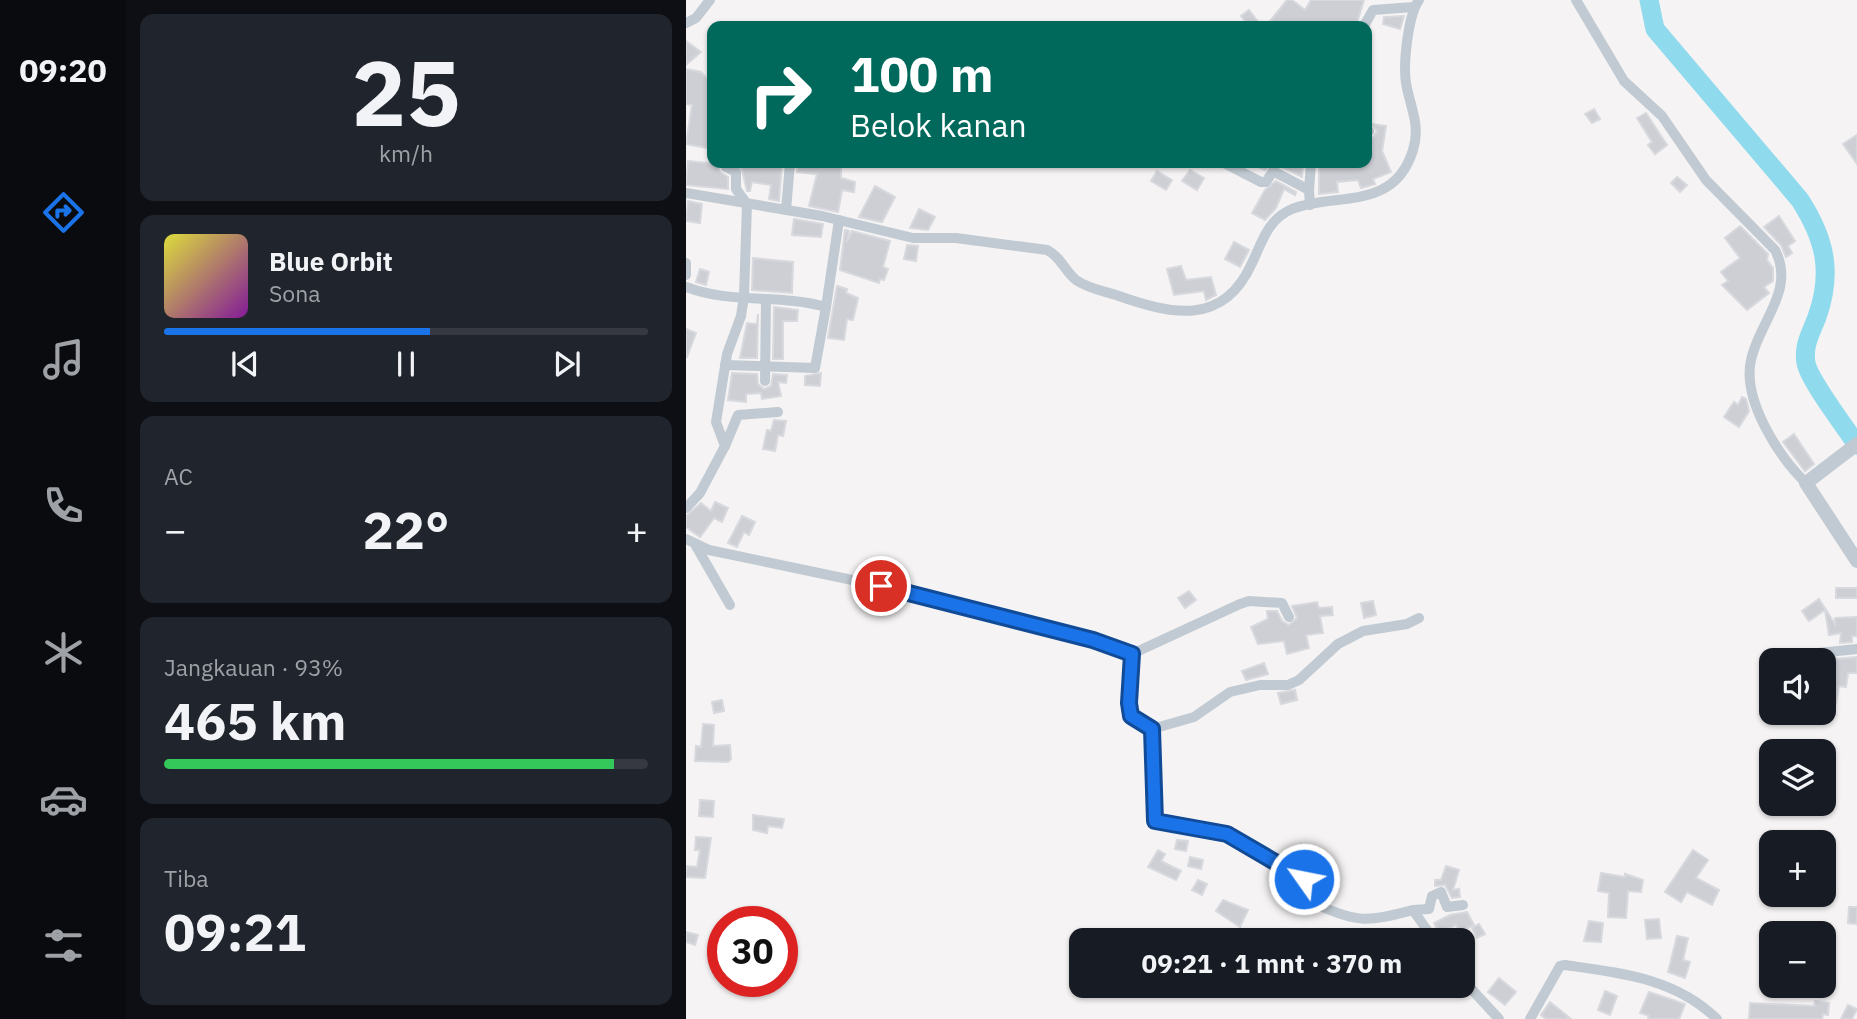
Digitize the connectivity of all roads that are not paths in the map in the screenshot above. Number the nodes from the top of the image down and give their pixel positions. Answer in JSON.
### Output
{"nodes":[{"id":1,"x":710,"y":0,"type":"edge"},
{"id":2,"x":1576,"y":0,"type":"edge"},
{"id":3,"x":1416,"y":4,"type":"edge"},
{"id":4,"x":1367,"y":21,"type":"edge"},
{"id":5,"x":686,"y":23,"type":"edge"},
{"id":6,"x":728,"y":168,"type":"edge"},
{"id":7,"x":790,"y":168,"type":"edge"},
{"id":8,"x":1235,"y":168,"type":"edge"},
{"id":9,"x":1311,"y":168,"type":"edge"},
{"id":10,"x":1309,"y":190,"type":"junction"},
{"id":11,"x":686,"y":192,"type":"edge"},
{"id":12,"x":747,"y":204,"type":"junction"},
{"id":13,"x":1310,"y":205,"type":"junction"},
{"id":14,"x":786,"y":210,"type":"junction"},
{"id":15,"x":839,"y":219,"type":"junction"},
{"id":16,"x":686,"y":263,"type":"edge"},
{"id":17,"x":686,"y":275,"type":"edge"},
{"id":18,"x":686,"y":287,"type":"edge"},
{"id":19,"x":744,"y":296,"type":"junction"},
{"id":20,"x":766,"y":299,"type":"junction"},
{"id":21,"x":826,"y":307,"type":"junction"},
{"id":22,"x":725,"y":365,"type":"junction"},
{"id":23,"x":766,"y":365,"type":"junction"},
{"id":24,"x":765,"y":381,"type":"dead end"},
{"id":25,"x":778,"y":412,"type":"dead end"},
{"id":26,"x":1857,"y":444,"type":"edge"},
{"id":27,"x":725,"y":446,"type":"junction"},
{"id":28,"x":1806,"y":483,"type":"junction"},
{"id":29,"x":686,"y":508,"type":"edge"},
{"id":30,"x":691,"y":542,"type":"edge"},
{"id":31,"x":1857,"y":561,"type":"edge"},
{"id":32,"x":730,"y":605,"type":"dead end"},
{"id":33,"x":1289,"y":617,"type":"dead end"},
{"id":34,"x":1419,"y":618,"type":"dead end"},
{"id":35,"x":1857,"y":649,"type":"edge"},
{"id":36,"x":1836,"y":651,"type":"edge"},
{"id":37,"x":1132,"y":654,"type":"junction"},
{"id":38,"x":1152,"y":729,"type":"junction"},
{"id":39,"x":1463,"y":905,"type":"dead end"},
{"id":40,"x":1413,"y":911,"type":"junction"},
{"id":41,"x":1425,"y":928,"type":"edge"},
{"id":42,"x":1475,"y":993,"type":"edge"},
{"id":43,"x":1499,"y":1019,"type":"edge"},
{"id":44,"x":1530,"y":1019,"type":"edge"},
{"id":45,"x":1717,"y":1019,"type":"edge"}],
"edges":[{"from":1,"to":5,"type":"street"},
{"from":2,"to":28,"type":"street"},
{"from":3,"to":4,"type":"street"},
{"from":3,"to":13,"type":"street"},
{"from":6,"to":12,"type":"street"},
{"from":7,"to":14,"type":"street"},
{"from":8,"to":10,"type":"street"},
{"from":9,"to":10,"type":"street"},
{"from":10,"to":13,"type":"street"},
{"from":11,"to":12,"type":"street"},
{"from":12,"to":14,"type":"street"},
{"from":12,"to":19,"type":"street"},
{"from":13,"to":15,"type":"street"},
{"from":14,"to":15,"type":"street"},
{"from":15,"to":21,"type":"street"},
{"from":16,"to":17,"type":"street"},
{"from":18,"to":19,"type":"street"},
{"from":19,"to":20,"type":"street"},
{"from":19,"to":22,"type":"street"},
{"from":20,"to":21,"type":"street"},
{"from":20,"to":23,"type":"street"},
{"from":21,"to":23,"type":"street"},
{"from":22,"to":23,"type":"street"},
{"from":22,"to":27,"type":"street"},
{"from":23,"to":24,"type":"street"},
{"from":25,"to":27,"type":"street"},
{"from":26,"to":28,"type":"street"},
{"from":27,"to":29,"type":"street"},
{"from":28,"to":31,"type":"street"},
{"from":30,"to":32,"type":"street"},
{"from":30,"to":37,"type":"street"},
{"from":33,"to":37,"type":"street"},
{"from":34,"to":38,"type":"street"},
{"from":35,"to":36,"type":"street"},
{"from":37,"to":38,"type":"street"},
{"from":38,"to":40,"type":"street"},
{"from":39,"to":40,"type":"street"},
{"from":40,"to":41,"type":"street"},
{"from":42,"to":43,"type":"street"},
{"from":44,"to":45,"type":"street"}]}
